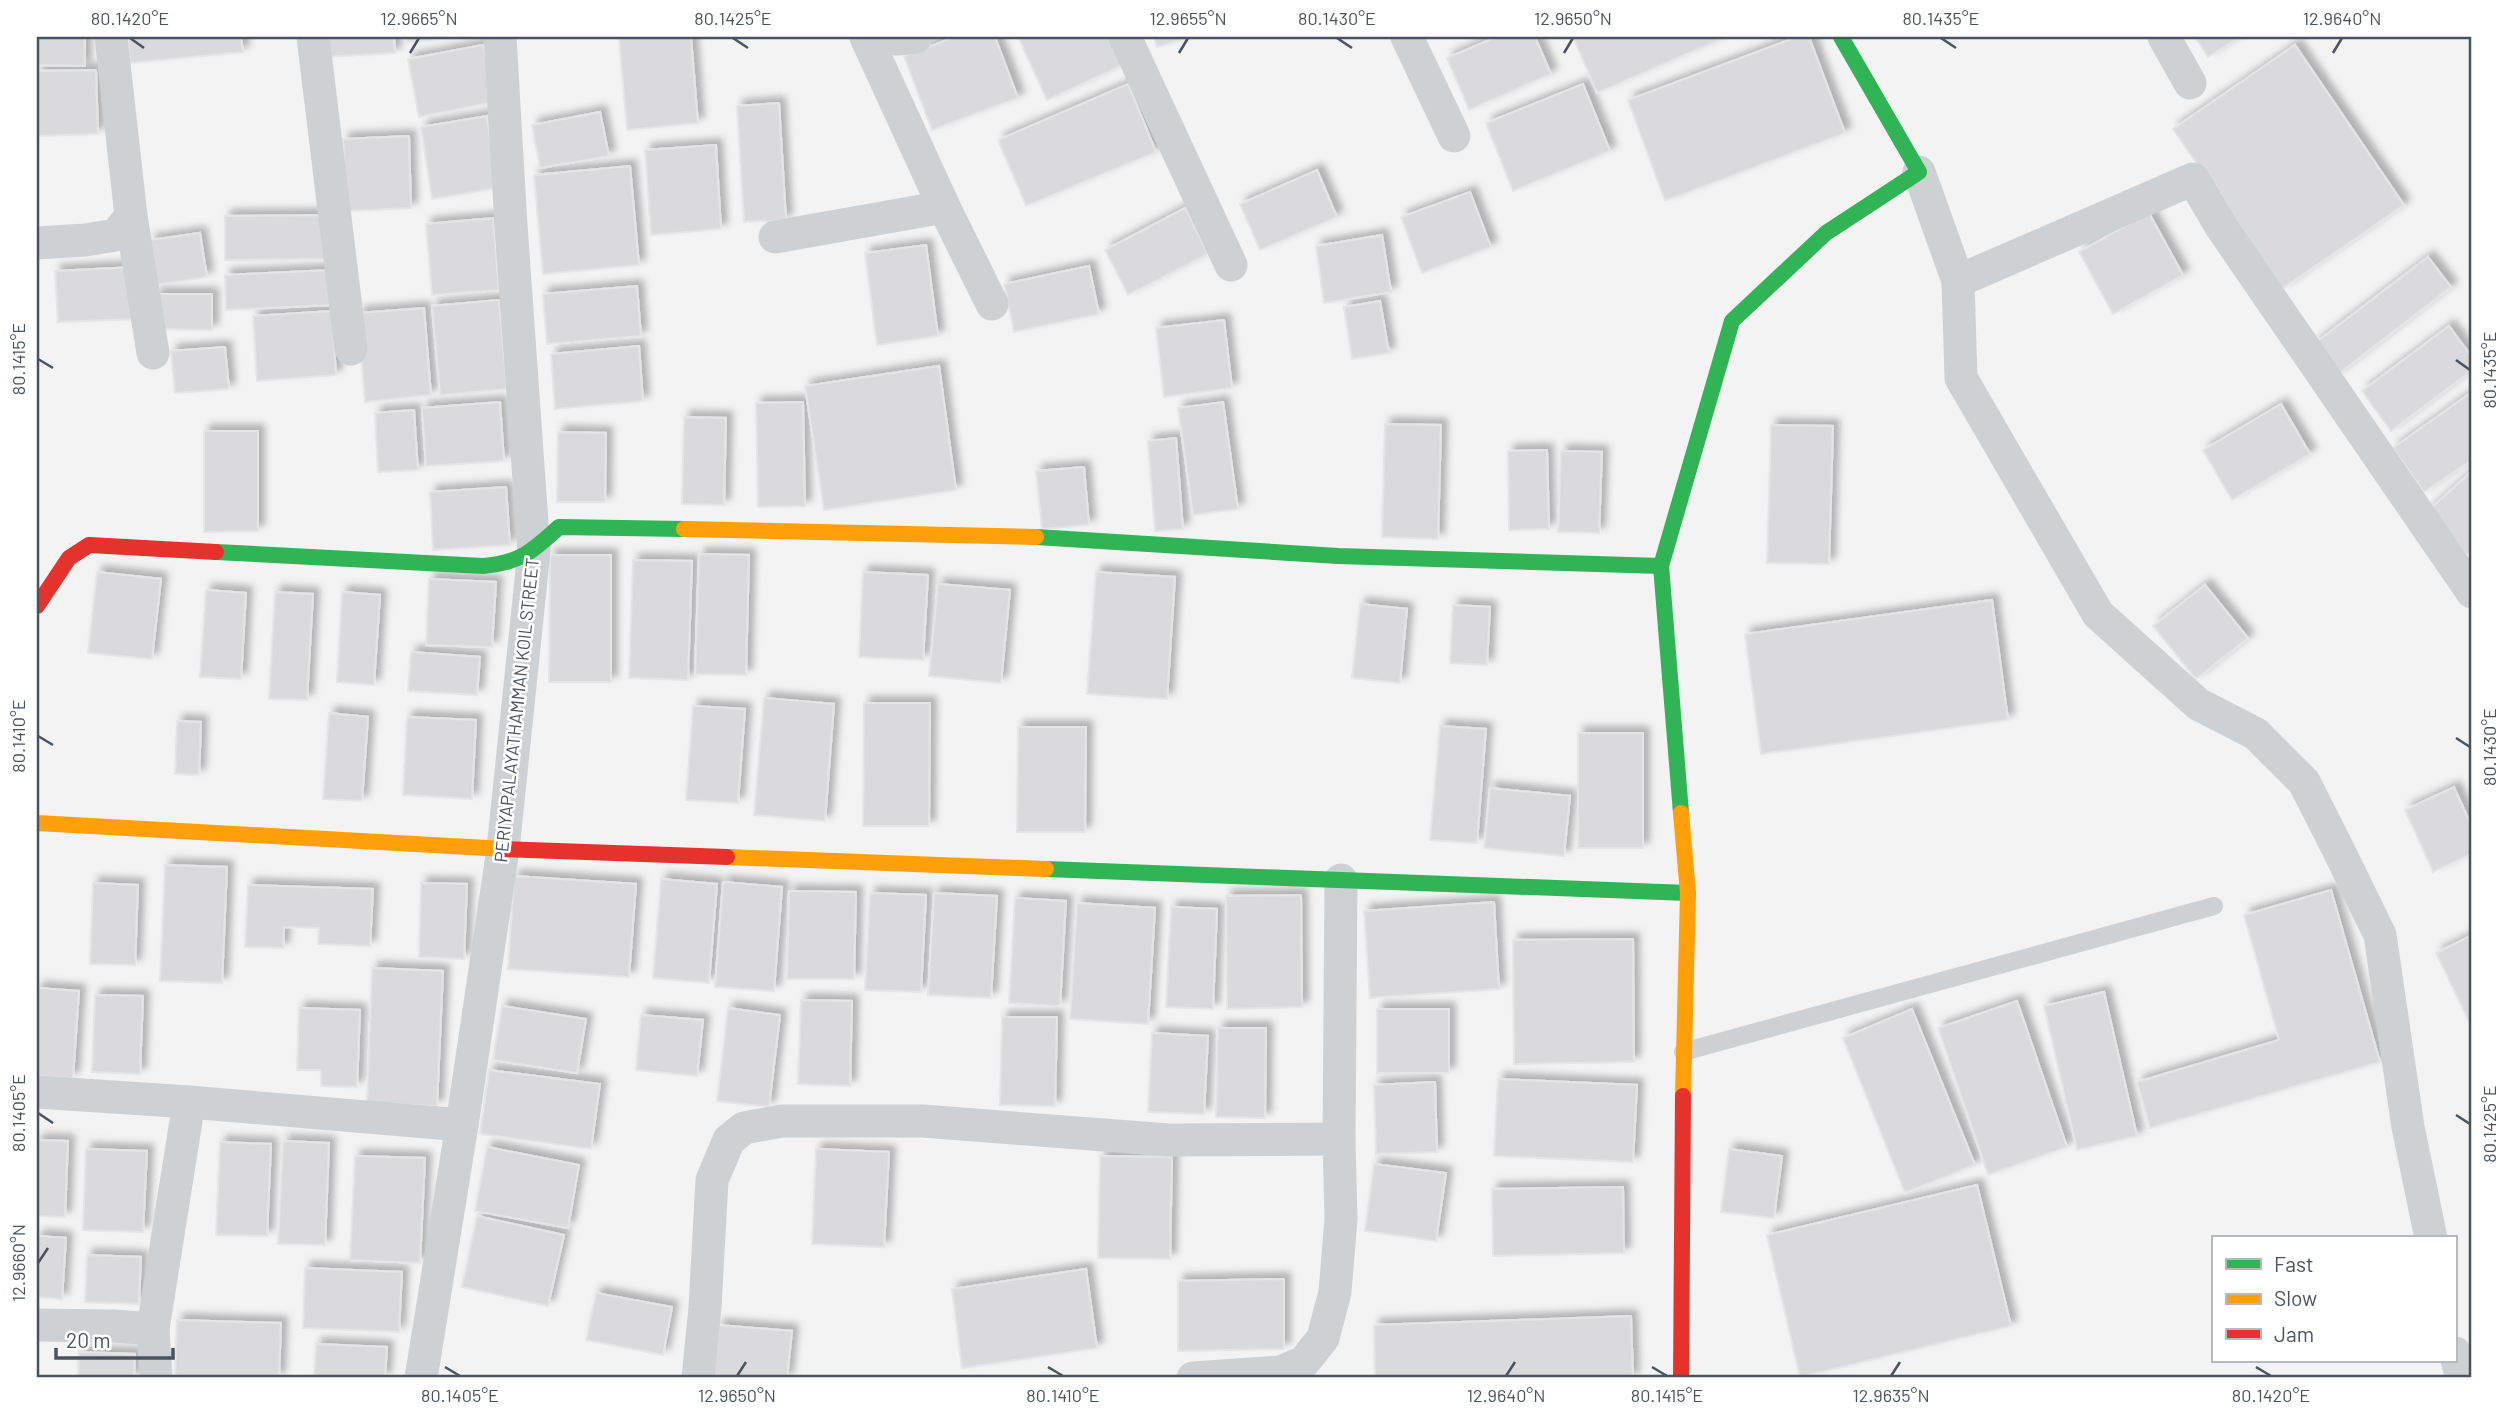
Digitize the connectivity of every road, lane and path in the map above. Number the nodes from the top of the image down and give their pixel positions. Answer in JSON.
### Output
{"nodes":[{"id":1,"x":111,"y":37,"type":"edge"},
{"id":2,"x":313,"y":37,"type":"edge"},
{"id":3,"x":500,"y":37,"type":"edge"},
{"id":4,"x":866,"y":37,"type":"edge"},
{"id":5,"x":891,"y":37,"type":"edge"},
{"id":6,"x":915,"y":37,"type":"edge"},
{"id":7,"x":1125,"y":37,"type":"edge"},
{"id":8,"x":1407,"y":37,"type":"edge"},
{"id":9,"x":1842,"y":37,"type":"edge"},
{"id":10,"x":2164,"y":37,"type":"edge"},
{"id":11,"x":2190,"y":83,"type":"dead end"},
{"id":12,"x":1454,"y":136,"type":"dead end"},
{"id":13,"x":1919,"y":172,"type":"junction"},
{"id":14,"x":944,"y":207,"type":"junction"},
{"id":15,"x":131,"y":216,"type":"junction"},
{"id":16,"x":775,"y":237,"type":"dead end"},
{"id":17,"x":37,"y":243,"type":"edge"},
{"id":18,"x":1231,"y":265,"type":"dead end"},
{"id":19,"x":1958,"y":281,"type":"junction"},
{"id":20,"x":992,"y":304,"type":"dead end"},
{"id":21,"x":351,"y":349,"type":"dead end"},
{"id":22,"x":153,"y":353,"type":"dead end"},
{"id":23,"x":534,"y":551,"type":"junction"},
{"id":24,"x":1661,"y":566,"type":"junction"},
{"id":25,"x":2472,"y":592,"type":"edge"},
{"id":26,"x":37,"y":606,"type":"edge"},
{"id":27,"x":37,"y":823,"type":"edge"},
{"id":28,"x":503,"y":849,"type":"junction"},
{"id":29,"x":1341,"y":880,"type":"junction"},
{"id":30,"x":1688,"y":893,"type":"junction"},
{"id":31,"x":2214,"y":906,"type":"dead end"},
{"id":32,"x":1683,"y":1052,"type":"junction"},
{"id":33,"x":37,"y":1092,"type":"edge"},
{"id":34,"x":189,"y":1102,"type":"junction"},
{"id":35,"x":463,"y":1125,"type":"junction"},
{"id":36,"x":1339,"y":1139,"type":"junction"},
{"id":37,"x":2431,"y":1236,"type":"edge"},
{"id":38,"x":37,"y":1325,"type":"edge"},
{"id":39,"x":153,"y":1329,"type":"junction"},
{"id":40,"x":2456,"y":1357,"type":"edge"},
{"id":41,"x":1238,"y":1377,"type":"edge"},
{"id":42,"x":156,"y":1378,"type":"edge"},
{"id":43,"x":421,"y":1378,"type":"edge"},
{"id":44,"x":698,"y":1378,"type":"edge"},
{"id":45,"x":1193,"y":1378,"type":"edge"},
{"id":46,"x":1681,"y":1378,"type":"edge"},
{"id":47,"x":2462,"y":1378,"type":"edge"}],
"edges":[{"from":1,"to":15,"type":"street"},
{"from":2,"to":21,"type":"street"},
{"from":3,"to":23,"type":"street","name":"PERIYAPALAYATHAMMAN KOIL STREET"},
{"from":4,"to":14,"type":"street"},
{"from":5,"to":6,"type":"street"},
{"from":7,"to":18,"type":"street"},
{"from":8,"to":12,"type":"street"},
{"from":9,"to":13,"type":"street"},
{"from":10,"to":11,"type":"street"},
{"from":13,"to":19,"type":"street"},
{"from":13,"to":24,"type":"street"},
{"from":14,"to":16,"type":"street"},
{"from":14,"to":20,"type":"street"},
{"from":15,"to":17,"type":"street"},
{"from":15,"to":22,"type":"street"},
{"from":19,"to":25,"type":"street"},
{"from":19,"to":37,"type":"street"},
{"from":23,"to":24,"type":"street"},
{"from":23,"to":26,"type":"street"},
{"from":23,"to":28,"type":"street","name":"PERIYAPALAYATHAMMAN KOIL STREET"},
{"from":24,"to":30,"type":"street"},
{"from":27,"to":28,"type":"street"},
{"from":28,"to":29,"type":"street"},
{"from":28,"to":35,"type":"street","name":"PERIYAPALAYATHAMMAN KOIL STREET"},
{"from":29,"to":30,"type":"street"},
{"from":29,"to":36,"type":"street"},
{"from":30,"to":32,"type":"street"},
{"from":31,"to":32,"type":"lane"},
{"from":32,"to":46,"type":"street"},
{"from":33,"to":34,"type":"street"},
{"from":34,"to":35,"type":"street"},
{"from":34,"to":39,"type":"street"},
{"from":35,"to":43,"type":"street","name":"PERIYAPALAYATHAMMAN KOIL STREET"},
{"from":36,"to":41,"type":"street"},
{"from":36,"to":44,"type":"street"},
{"from":38,"to":39,"type":"street"},
{"from":39,"to":42,"type":"street"},
{"from":40,"to":47,"type":"street"},
{"from":41,"to":45,"type":"street"}]}
